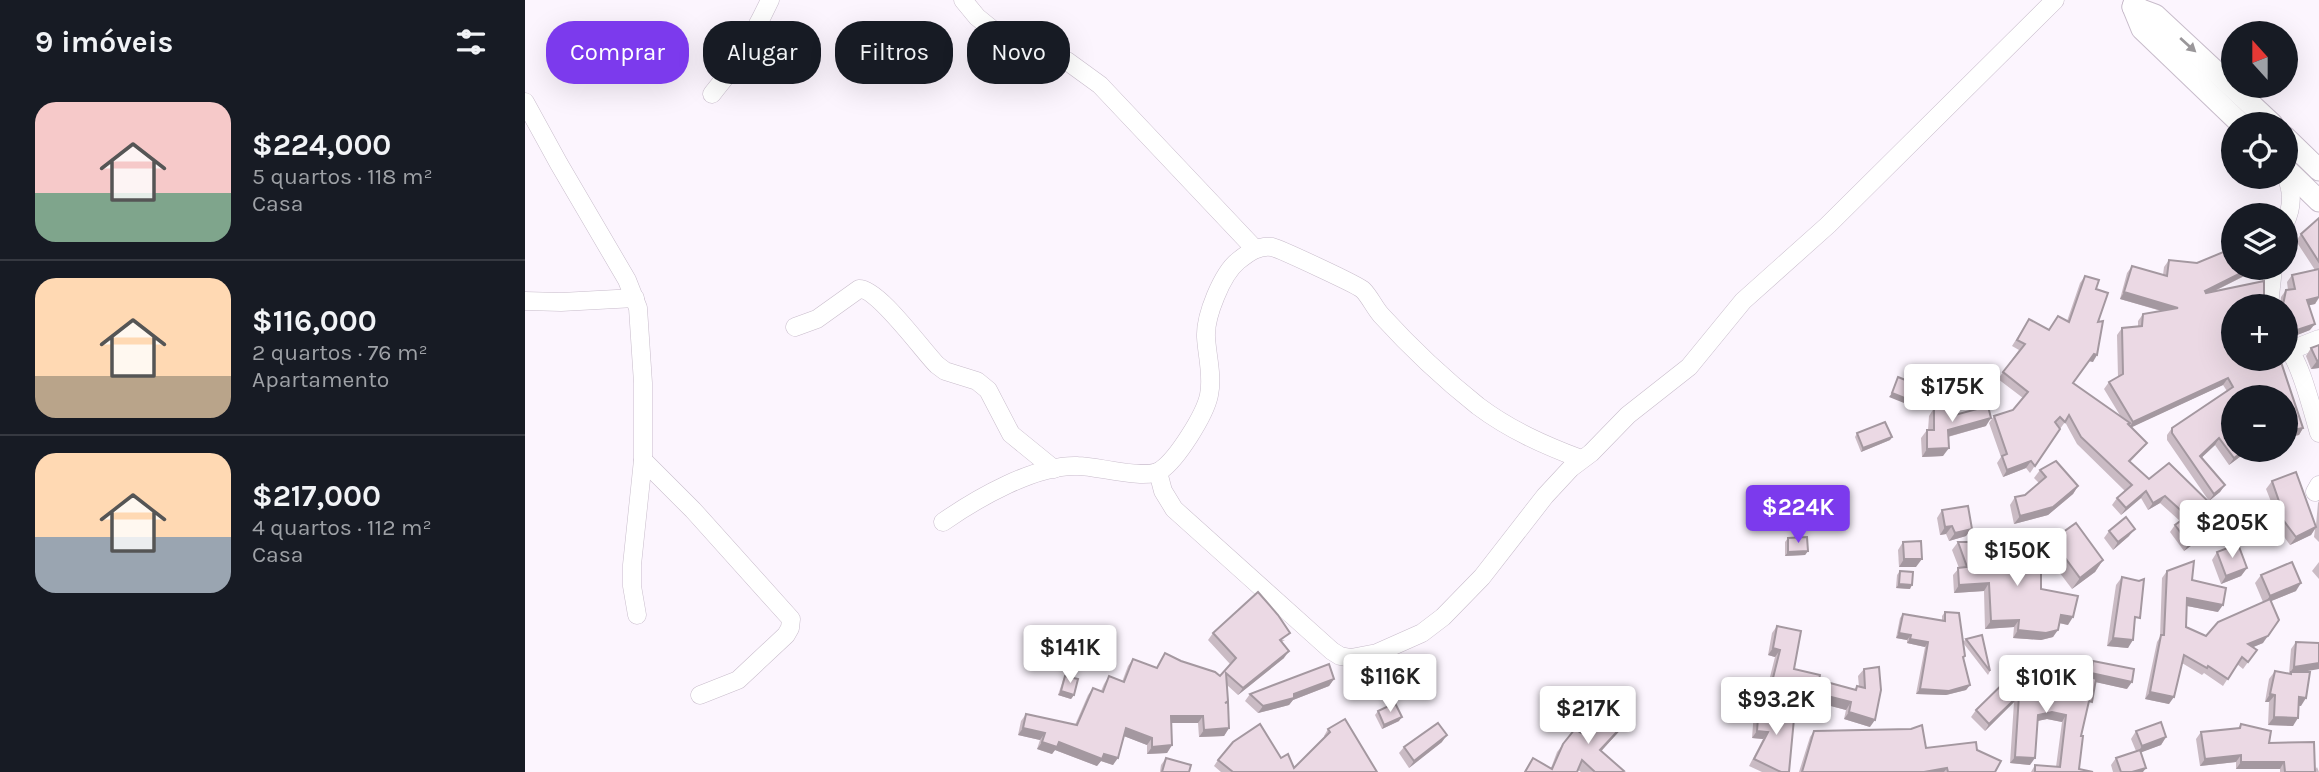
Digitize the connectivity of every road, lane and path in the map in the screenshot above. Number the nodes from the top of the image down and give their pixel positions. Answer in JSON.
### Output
{"nodes":[{"id":1,"x":770,"y":0,"type":"edge"},
{"id":2,"x":963,"y":0,"type":"edge"},
{"id":3,"x":2055,"y":0,"type":"edge"},
{"id":4,"x":2134,"y":4,"type":"edge"},
{"id":5,"x":712,"y":94,"type":"dead end"},
{"id":6,"x":525,"y":102,"type":"edge"},
{"id":7,"x":2228,"y":112,"type":"edge"},
{"id":8,"x":2259,"y":112,"type":"edge"},
{"id":9,"x":2298,"y":150,"type":"edge"},
{"id":10,"x":2319,"y":170,"type":"edge"},
{"id":11,"x":2298,"y":182,"type":"edge"},
{"id":12,"x":2319,"y":201,"type":"edge"},
{"id":13,"x":1255,"y":249,"type":"junction"},
{"id":14,"x":635,"y":298,"type":"junction"},
{"id":15,"x":525,"y":301,"type":"edge"},
{"id":16,"x":795,"y":327,"type":"dead end"},
{"id":17,"x":2319,"y":339,"type":"edge"},
{"id":18,"x":2298,"y":345,"type":"edge"},
{"id":19,"x":2298,"y":370,"type":"edge"},
{"id":20,"x":2319,"y":433,"type":"edge"},
{"id":21,"x":643,"y":460,"type":"junction"},
{"id":22,"x":1581,"y":460,"type":"junction"},
{"id":23,"x":1054,"y":468,"type":"junction"},
{"id":24,"x":1159,"y":472,"type":"junction"},
{"id":25,"x":943,"y":522,"type":"dead end"},
{"id":26,"x":637,"y":615,"type":"dead end"},
{"id":27,"x":700,"y":695,"type":"dead end"}],
"edges":[{"from":1,"to":5,"type":"street"},
{"from":2,"to":13,"type":"street"},
{"from":3,"to":22,"type":"street"},
{"from":4,"to":7,"type":"street"},
{"from":4,"to":8,"type":"street","one_way":true},
{"from":6,"to":14,"type":"street"},
{"from":9,"to":10,"type":"street"},
{"from":11,"to":12,"type":"street"},
{"from":13,"to":22,"type":"street"},
{"from":13,"to":24,"type":"street"},
{"from":14,"to":15,"type":"street"},
{"from":14,"to":21,"type":"street"},
{"from":16,"to":23,"type":"street"},
{"from":17,"to":18,"type":"street"},
{"from":19,"to":20,"type":"street"},
{"from":21,"to":26,"type":"street"},
{"from":21,"to":27,"type":"street"},
{"from":22,"to":24,"type":"street"},
{"from":23,"to":24,"type":"street"},
{"from":23,"to":25,"type":"street"}]}
